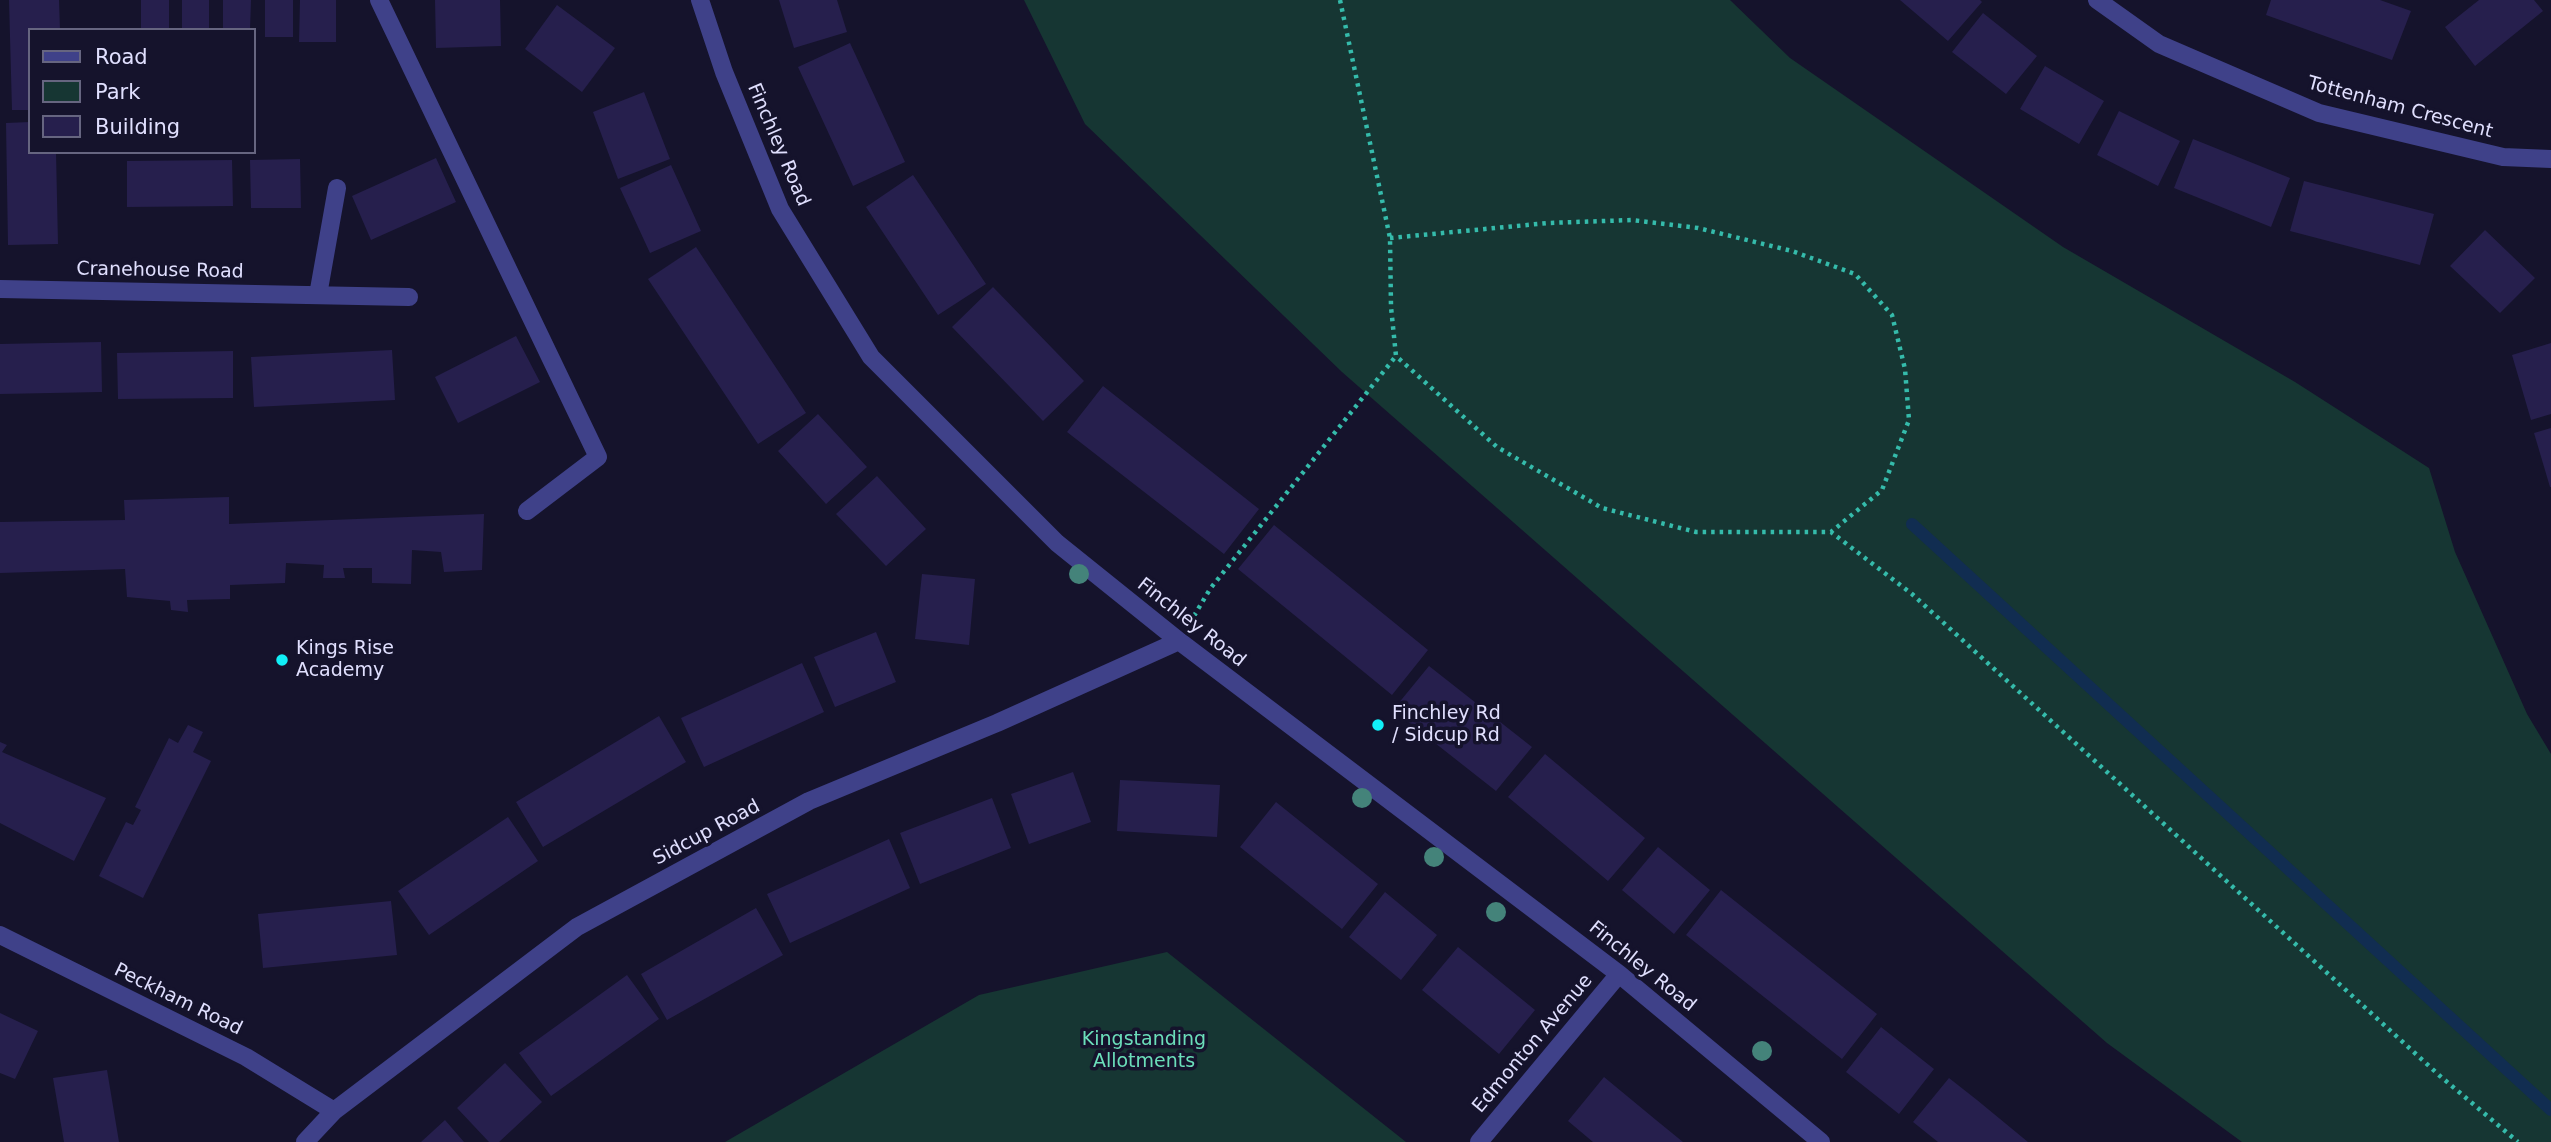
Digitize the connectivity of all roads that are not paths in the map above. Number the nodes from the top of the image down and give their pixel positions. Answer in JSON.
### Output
{"nodes":[{"id":1,"x":379,"y":0,"type":"edge"},
{"id":2,"x":700,"y":0,"type":"edge"},
{"id":3,"x":2097,"y":0,"type":"edge"},
{"id":4,"x":2551,"y":159,"type":"edge"},
{"id":5,"x":337,"y":188,"type":"dead end"},
{"id":6,"x":0,"y":289,"type":"edge"},
{"id":7,"x":318,"y":295,"type":"junction"},
{"id":8,"x":409,"y":297,"type":"dead end"},
{"id":9,"x":527,"y":511,"type":"dead end"},
{"id":10,"x":1179,"y":641,"type":"junction"},
{"id":11,"x":0,"y":935,"type":"edge"},
{"id":12,"x":1619,"y":974,"type":"junction"},
{"id":13,"x":334,"y":1111,"type":"junction"},
{"id":14,"x":304,"y":1142,"type":"edge"},
{"id":15,"x":1479,"y":1142,"type":"edge"},
{"id":16,"x":1821,"y":1142,"type":"edge"}],
"edges":[{"from":1,"to":9,"type":"street"},
{"from":2,"to":10,"type":"street","name":"Finchley Road"},
{"from":3,"to":4,"type":"street","name":"Tottenham Crescent"},
{"from":5,"to":7,"type":"street"},
{"from":6,"to":7,"type":"street","name":"Cranehouse Road"},
{"from":7,"to":8,"type":"street","name":"Cranehouse Road"},
{"from":10,"to":12,"type":"street","name":"Finchley Road"},
{"from":10,"to":13,"type":"street","name":"Sidcup Road"},
{"from":11,"to":13,"type":"street","name":"Peckham Road"},
{"from":12,"to":15,"type":"street","name":"Edmonton Avenue"},
{"from":12,"to":16,"type":"street","name":"Finchley Road"},
{"from":13,"to":14,"type":"street","name":"Sidcup Road"}]}
